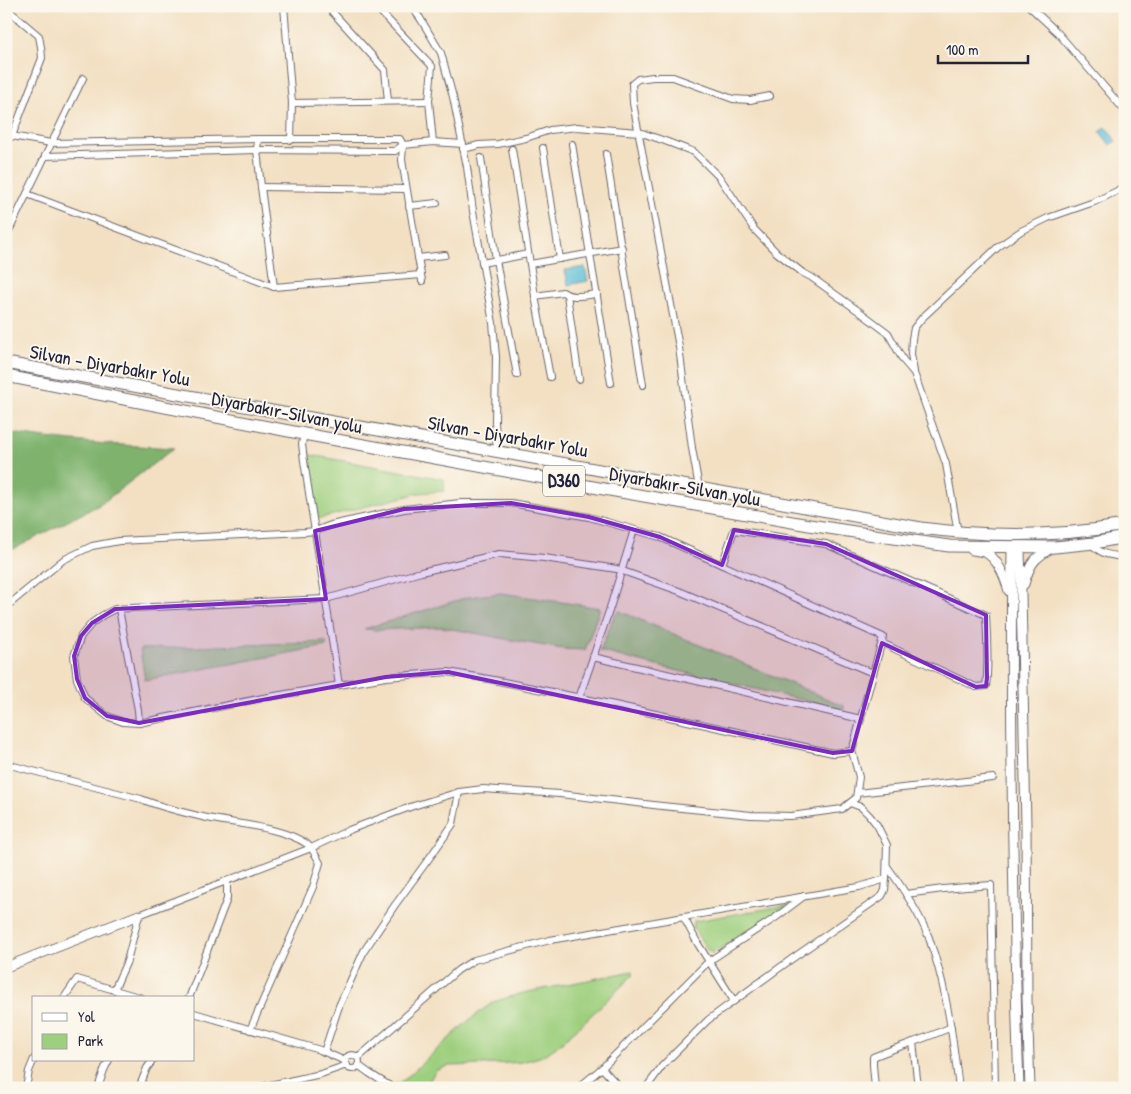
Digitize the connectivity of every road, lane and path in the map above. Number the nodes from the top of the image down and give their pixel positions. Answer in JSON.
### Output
{"nodes":[{"id":1,"x":284,"y":6,"type":"edge"},
{"id":2,"x":326,"y":6,"type":"edge"},
{"id":3,"x":376,"y":6,"type":"edge"},
{"id":4,"x":411,"y":6,"type":"edge"},
{"id":5,"x":1029,"y":6,"type":"edge"},
{"id":6,"x":6,"y":8,"type":"edge"},
{"id":7,"x":83,"y":78,"type":"dead end"},
{"id":8,"x":770,"y":96,"type":"dead end"},
{"id":9,"x":388,"y":101,"type":"junction"},
{"id":10,"x":429,"y":101,"type":"junction"},
{"id":11,"x":292,"y":103,"type":"junction"},
{"id":12,"x":1125,"y":111,"type":"edge"},
{"id":13,"x":639,"y":132,"type":"junction"},
{"id":14,"x":8,"y":138,"type":"edge"},
{"id":15,"x":258,"y":140,"type":"junction"},
{"id":16,"x":291,"y":140,"type":"junction"},
{"id":17,"x":433,"y":142,"type":"junction"},
{"id":18,"x":51,"y":143,"type":"junction"},
{"id":19,"x":572,"y":144,"type":"dead end"},
{"id":20,"x":403,"y":145,"type":"junction"},
{"id":21,"x":463,"y":147,"type":"junction"},
{"id":22,"x":543,"y":148,"type":"dead end"},
{"id":23,"x":512,"y":149,"type":"dead end"},
{"id":24,"x":258,"y":150,"type":"junction"},
{"id":25,"x":606,"y":154,"type":"dead end"},
{"id":26,"x":45,"y":156,"type":"junction"},
{"id":27,"x":481,"y":158,"type":"dead end"},
{"id":28,"x":1125,"y":185,"type":"edge"},
{"id":29,"x":261,"y":187,"type":"junction"},
{"id":30,"x":406,"y":188,"type":"junction"},
{"id":31,"x":27,"y":194,"type":"junction"},
{"id":32,"x":437,"y":203,"type":"dead end"},
{"id":33,"x":409,"y":206,"type":"junction"},
{"id":34,"x":7,"y":235,"type":"edge"},
{"id":35,"x":622,"y":248,"type":"junction"},
{"id":36,"x":591,"y":253,"type":"junction"},
{"id":37,"x":528,"y":254,"type":"junction"},
{"id":38,"x":444,"y":255,"type":"dead end"},
{"id":39,"x":418,"y":258,"type":"junction"},
{"id":40,"x":560,"y":258,"type":"junction"},
{"id":41,"x":496,"y":260,"type":"junction"},
{"id":42,"x":482,"y":263,"type":"junction"},
{"id":43,"x":530,"y":264,"type":"junction"},
{"id":44,"x":274,"y":287,"type":"junction"},
{"id":45,"x":597,"y":294,"type":"junction"},
{"id":46,"x":567,"y":295,"type":"junction"},
{"id":47,"x":535,"y":296,"type":"junction"},
{"id":48,"x":6,"y":364,"type":"edge"},
{"id":49,"x":914,"y":373,"type":"junction"},
{"id":50,"x":517,"y":375,"type":"dead end"},
{"id":51,"x":6,"y":376,"type":"edge"},
{"id":52,"x":550,"y":377,"type":"dead end"},
{"id":53,"x":579,"y":379,"type":"dead end"},
{"id":54,"x":611,"y":383,"type":"dead end"},
{"id":55,"x":643,"y":385,"type":"dead end"},
{"id":56,"x":304,"y":434,"type":"junction"},
{"id":57,"x":497,"y":452,"type":"junction"},
{"id":58,"x":699,"y":488,"type":"junction"},
{"id":59,"x":1125,"y":525,"type":"edge"},
{"id":60,"x":634,"y":530,"type":"junction"},
{"id":61,"x":315,"y":531,"type":"junction"},
{"id":62,"x":958,"y":533,"type":"junction"},
{"id":63,"x":1125,"y":538,"type":"edge"},
{"id":64,"x":1090,"y":543,"type":"junction"},
{"id":65,"x":949,"y":546,"type":"junction"},
{"id":66,"x":1016,"y":547,"type":"junction"},
{"id":67,"x":1055,"y":547,"type":"junction"},
{"id":68,"x":1125,"y":557,"type":"edge"},
{"id":69,"x":722,"y":565,"type":"junction"},
{"id":70,"x":622,"y":571,"type":"junction"},
{"id":71,"x":326,"y":599,"type":"junction"},
{"id":72,"x":1016,"y":599,"type":"junction"},
{"id":73,"x":6,"y":607,"type":"edge"},
{"id":74,"x":119,"y":609,"type":"junction"},
{"id":75,"x":882,"y":643,"type":"junction"},
{"id":76,"x":593,"y":657,"type":"junction"},
{"id":77,"x":873,"y":673,"type":"junction"},
{"id":78,"x":339,"y":685,"type":"junction"},
{"id":79,"x":579,"y":698,"type":"junction"},
{"id":80,"x":861,"y":719,"type":"junction"},
{"id":81,"x":139,"y":723,"type":"junction"},
{"id":82,"x":852,"y":751,"type":"junction"},
{"id":83,"x":6,"y":764,"type":"edge"},
{"id":84,"x":993,"y":778,"type":"dead end"},
{"id":85,"x":458,"y":792,"type":"junction"},
{"id":86,"x":856,"y":793,"type":"junction"},
{"id":87,"x":850,"y":802,"type":"junction"},
{"id":88,"x":311,"y":848,"type":"junction"},
{"id":89,"x":887,"y":866,"type":"junction"},
{"id":90,"x":886,"y":879,"type":"junction"},
{"id":91,"x":227,"y":881,"type":"junction"},
{"id":92,"x":906,"y":894,"type":"junction"},
{"id":93,"x":805,"y":896,"type":"junction"},
{"id":94,"x":139,"y":915,"type":"junction"},
{"id":95,"x":684,"y":918,"type":"junction"},
{"id":96,"x":709,"y":961,"type":"junction"},
{"id":97,"x":6,"y":967,"type":"edge"},
{"id":98,"x":114,"y":990,"type":"junction"},
{"id":99,"x":65,"y":996,"type":"edge"},
{"id":100,"x":135,"y":996,"type":"edge"},
{"id":101,"x":190,"y":996,"type":"edge"},
{"id":102,"x":734,"y":1000,"type":"junction"},
{"id":103,"x":197,"y":1014,"type":"edge"},
{"id":104,"x":951,"y":1026,"type":"junction"},
{"id":105,"x":250,"y":1030,"type":"junction"},
{"id":106,"x":913,"y":1042,"type":"junction"},
{"id":107,"x":324,"y":1052,"type":"junction"},
{"id":108,"x":33,"y":1062,"type":"edge"},
{"id":109,"x":108,"y":1062,"type":"edge"},
{"id":110,"x":152,"y":1062,"type":"edge"},
{"id":111,"x":358,"y":1062,"type":"junction"},
{"id":112,"x":346,"y":1063,"type":"junction"},
{"id":113,"x":602,"y":1068,"type":"junction"},
{"id":114,"x":26,"y":1088,"type":"edge"},
{"id":115,"x":98,"y":1088,"type":"edge"},
{"id":116,"x":139,"y":1088,"type":"edge"},
{"id":117,"x":256,"y":1088,"type":"edge"},
{"id":118,"x":393,"y":1088,"type":"edge"},
{"id":119,"x":578,"y":1088,"type":"edge"},
{"id":120,"x":620,"y":1088,"type":"edge"},
{"id":121,"x":646,"y":1088,"type":"edge"},
{"id":122,"x":876,"y":1088,"type":"edge"},
{"id":123,"x":918,"y":1088,"type":"edge"},
{"id":124,"x":959,"y":1088,"type":"edge"},
{"id":125,"x":995,"y":1088,"type":"edge"},
{"id":126,"x":1019,"y":1088,"type":"edge"},
{"id":127,"x":1030,"y":1088,"type":"edge"}],
"edges":[{"from":1,"to":11,"type":"street"},
{"from":2,"to":9,"type":"street"},
{"from":3,"to":10,"type":"street"},
{"from":4,"to":21,"type":"street"},
{"from":5,"to":12,"type":"street"},
{"from":6,"to":14,"type":"street"},
{"from":7,"to":18,"type":"street"},
{"from":8,"to":13,"type":"street"},
{"from":9,"to":10,"type":"street"},
{"from":9,"to":11,"type":"street"},
{"from":10,"to":17,"type":"street"},
{"from":11,"to":16,"type":"street"},
{"from":13,"to":21,"type":"street"},
{"from":13,"to":49,"type":"street"},
{"from":13,"to":58,"type":"street"},
{"from":14,"to":18,"type":"street"},
{"from":15,"to":16,"type":"street"},
{"from":15,"to":18,"type":"street"},
{"from":15,"to":24,"type":"street"},
{"from":16,"to":20,"type":"street"},
{"from":17,"to":20,"type":"street"},
{"from":17,"to":21,"type":"street"},
{"from":18,"to":26,"type":"street"},
{"from":19,"to":36,"type":"street"},
{"from":20,"to":24,"type":"street"},
{"from":20,"to":30,"type":"street"},
{"from":21,"to":42,"type":"street"},
{"from":22,"to":40,"type":"street"},
{"from":23,"to":37,"type":"street"},
{"from":24,"to":26,"type":"street"},
{"from":24,"to":29,"type":"street"},
{"from":25,"to":35,"type":"street"},
{"from":26,"to":31,"type":"street"},
{"from":27,"to":41,"type":"street"},
{"from":28,"to":49,"type":"street"},
{"from":29,"to":30,"type":"street"},
{"from":29,"to":44,"type":"street"},
{"from":30,"to":33,"type":"street"},
{"from":31,"to":34,"type":"street"},
{"from":31,"to":44,"type":"street"},
{"from":32,"to":33,"type":"street"},
{"from":33,"to":39,"type":"street"},
{"from":35,"to":36,"type":"street"},
{"from":35,"to":55,"type":"street"},
{"from":36,"to":40,"type":"street"},
{"from":36,"to":45,"type":"street"},
{"from":37,"to":41,"type":"street"},
{"from":37,"to":43,"type":"street"},
{"from":38,"to":39,"type":"street"},
{"from":39,"to":44,"type":"street"},
{"from":40,"to":43,"type":"street"},
{"from":41,"to":42,"type":"street"},
{"from":41,"to":50,"type":"street"},
{"from":42,"to":57,"type":"street"},
{"from":43,"to":47,"type":"street"},
{"from":45,"to":46,"type":"street"},
{"from":45,"to":54,"type":"street"},
{"from":46,"to":47,"type":"street"},
{"from":46,"to":53,"type":"street"},
{"from":47,"to":52,"type":"street"},
{"from":48,"to":57,"type":"highway","name":"Silvan - Diyarbakır Yolu","number":"D360"},
{"from":49,"to":62,"type":"street"},
{"from":51,"to":56,"type":"highway","name":"Diyarbakır-Silvan yolu","number":"D360"},
{"from":56,"to":61,"type":"street"},
{"from":56,"to":65,"type":"highway","name":"Diyarbakır-Silvan yolu","number":"D360"},
{"from":57,"to":58,"type":"highway","name":"Silvan - Diyarbakır Yolu","number":"D360"},
{"from":58,"to":62,"type":"highway","name":"Silvan - Diyarbakır Yolu","number":"D360"},
{"from":59,"to":62,"type":"highway","name":"Silvan - Diyarbakır Yolu","number":"D360"},
{"from":60,"to":61,"type":"street"},
{"from":60,"to":69,"type":"street"},
{"from":60,"to":70,"type":"street"},
{"from":61,"to":71,"type":"street"},
{"from":61,"to":73,"type":"street"},
{"from":63,"to":64,"type":"highway","name":"Diyarbakır-Silvan yolu","number":"D360"},
{"from":64,"to":67,"type":"highway","name":"Diyarbakır-Silvan yolu","number":"D360"},
{"from":64,"to":68,"type":"street"},
{"from":65,"to":66,"type":"highway","name":"Diyarbakır-Silvan yolu","number":"D360"},
{"from":65,"to":72,"type":"street"},
{"from":66,"to":67,"type":"highway","name":"Diyarbakır-Silvan yolu","number":"D360"},
{"from":66,"to":72,"type":"street"},
{"from":67,"to":72,"type":"street"},
{"from":69,"to":75,"type":"street"},
{"from":69,"to":75,"type":"street"},
{"from":70,"to":71,"type":"street"},
{"from":70,"to":76,"type":"street"},
{"from":70,"to":77,"type":"street"},
{"from":71,"to":74,"type":"street"},
{"from":71,"to":78,"type":"street"},
{"from":72,"to":126,"type":"street"},
{"from":72,"to":127,"type":"street"},
{"from":74,"to":81,"type":"street"},
{"from":74,"to":81,"type":"street"},
{"from":75,"to":77,"type":"street"},
{"from":76,"to":79,"type":"street"},
{"from":76,"to":80,"type":"street"},
{"from":77,"to":80,"type":"street"},
{"from":78,"to":79,"type":"street"},
{"from":78,"to":81,"type":"street"},
{"from":79,"to":82,"type":"street"},
{"from":80,"to":82,"type":"street"},
{"from":82,"to":86,"type":"street"},
{"from":83,"to":88,"type":"street"},
{"from":84,"to":86,"type":"street"},
{"from":85,"to":87,"type":"street"},
{"from":85,"to":88,"type":"street"},
{"from":85,"to":107,"type":"street"},
{"from":86,"to":87,"type":"street"},
{"from":87,"to":89,"type":"street"},
{"from":88,"to":91,"type":"street"},
{"from":88,"to":105,"type":"street"},
{"from":89,"to":90,"type":"street"},
{"from":89,"to":92,"type":"street"},
{"from":90,"to":93,"type":"street"},
{"from":90,"to":102,"type":"street"},
{"from":91,"to":94,"type":"street"},
{"from":91,"to":101,"type":"street"},
{"from":92,"to":104,"type":"street"},
{"from":92,"to":125,"type":"street"},
{"from":93,"to":95,"type":"street"},
{"from":93,"to":96,"type":"street"},
{"from":94,"to":97,"type":"street"},
{"from":94,"to":98,"type":"street"},
{"from":95,"to":96,"type":"street"},
{"from":95,"to":111,"type":"street"},
{"from":96,"to":102,"type":"street"},
{"from":96,"to":113,"type":"street"},
{"from":98,"to":99,"type":"street"},
{"from":98,"to":100,"type":"street"},
{"from":102,"to":121,"type":"street"},
{"from":103,"to":105,"type":"street"},
{"from":104,"to":106,"type":"street"},
{"from":104,"to":124,"type":"street"},
{"from":105,"to":107,"type":"street"},
{"from":106,"to":122,"type":"street"},
{"from":106,"to":123,"type":"street"},
{"from":107,"to":112,"type":"street"},
{"from":108,"to":114,"type":"street"},
{"from":109,"to":115,"type":"street"},
{"from":110,"to":116,"type":"street"},
{"from":111,"to":112,"type":"street"},
{"from":111,"to":112,"type":"street"},
{"from":111,"to":118,"type":"street"},
{"from":112,"to":117,"type":"street"},
{"from":113,"to":119,"type":"street"},
{"from":113,"to":120,"type":"street"}]}
